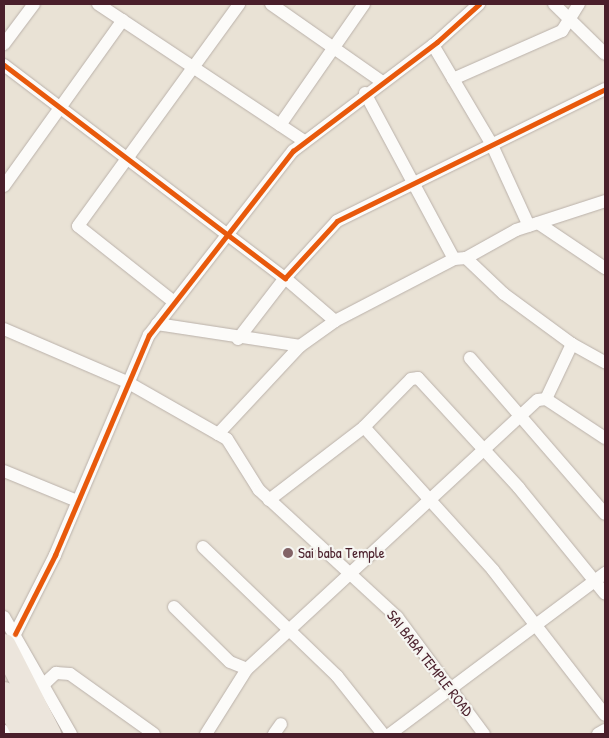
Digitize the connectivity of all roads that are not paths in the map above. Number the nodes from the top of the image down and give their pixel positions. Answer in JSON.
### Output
{"nodes":[{"id":1,"x":34,"y":4,"type":"edge"},
{"id":2,"x":98,"y":4,"type":"edge"},
{"id":3,"x":239,"y":4,"type":"edge"},
{"id":4,"x":271,"y":4,"type":"edge"},
{"id":5,"x":364,"y":4,"type":"edge"},
{"id":6,"x":479,"y":4,"type":"edge"},
{"id":7,"x":554,"y":4,"type":"edge"},
{"id":8,"x":579,"y":4,"type":"edge"},
{"id":9,"x":123,"y":20,"type":"junction"},
{"id":10,"x":572,"y":21,"type":"junction"},
{"id":11,"x":4,"y":44,"type":"edge"},
{"id":12,"x":432,"y":45,"type":"junction"},
{"id":13,"x":332,"y":47,"type":"junction"},
{"id":14,"x":605,"y":54,"type":"edge"},
{"id":15,"x":4,"y":65,"type":"edge"},
{"id":16,"x":195,"y":68,"type":"junction"},
{"id":17,"x":452,"y":79,"type":"junction"},
{"id":18,"x":381,"y":80,"type":"junction"},
{"id":19,"x":605,"y":89,"type":"edge"},
{"id":20,"x":365,"y":93,"type":"junction"},
{"id":21,"x":59,"y":108,"type":"junction"},
{"id":22,"x":280,"y":125,"type":"junction"},
{"id":23,"x":304,"y":142,"type":"junction"},
{"id":24,"x":491,"y":144,"type":"junction"},
{"id":25,"x":126,"y":160,"type":"junction"},
{"id":26,"x":414,"y":180,"type":"junction"},
{"id":27,"x":4,"y":186,"type":"edge"},
{"id":28,"x":605,"y":201,"type":"edge"},
{"id":29,"x":534,"y":224,"type":"junction"},
{"id":30,"x":227,"y":234,"type":"junction"},
{"id":31,"x":460,"y":258,"type":"junction"},
{"id":32,"x":605,"y":268,"type":"edge"},
{"id":33,"x":285,"y":278,"type":"junction"},
{"id":34,"x":174,"y":302,"type":"junction"},
{"id":35,"x":335,"y":320,"type":"junction"},
{"id":36,"x":157,"y":324,"type":"junction"},
{"id":37,"x":4,"y":329,"type":"edge"},
{"id":38,"x":238,"y":339,"type":"junction"},
{"id":39,"x":572,"y":344,"type":"junction"},
{"id":40,"x":300,"y":346,"type":"junction"},
{"id":41,"x":470,"y":358,"type":"dead end"},
{"id":42,"x":605,"y":362,"type":"edge"},
{"id":43,"x":127,"y":382,"type":"junction"},
{"id":44,"x":546,"y":399,"type":"junction"},
{"id":45,"x":524,"y":417,"type":"junction"},
{"id":46,"x":364,"y":427,"type":"junction"},
{"id":47,"x":218,"y":434,"type":"junction"},
{"id":48,"x":605,"y":438,"type":"edge"},
{"id":49,"x":485,"y":450,"type":"junction"},
{"id":50,"x":4,"y":471,"type":"edge"},
{"id":51,"x":269,"y":500,"type":"junction"},
{"id":52,"x":77,"y":501,"type":"junction"},
{"id":53,"x":430,"y":502,"type":"junction"},
{"id":54,"x":605,"y":514,"type":"edge"},
{"id":55,"x":204,"y":547,"type":"dead end"},
{"id":56,"x":350,"y":573,"type":"junction"},
{"id":57,"x":600,"y":577,"type":"edge"},
{"id":58,"x":605,"y":594,"type":"edge"},
{"id":59,"x":174,"y":607,"type":"dead end"},
{"id":60,"x":4,"y":617,"type":"edge"},
{"id":61,"x":535,"y":628,"type":"junction"},
{"id":62,"x":292,"y":630,"type":"junction"},
{"id":63,"x":9,"y":640,"type":"edge"},
{"id":64,"x":247,"y":669,"type":"junction"},
{"id":65,"x":43,"y":685,"type":"junction"},
{"id":66,"x":452,"y":690,"type":"junction"},
{"id":67,"x":4,"y":694,"type":"edge"},
{"id":68,"x":605,"y":715,"type":"edge"},
{"id":69,"x":605,"y":730,"type":"edge"},
{"id":70,"x":24,"y":734,"type":"edge"},
{"id":71,"x":49,"y":734,"type":"edge"},
{"id":72,"x":71,"y":734,"type":"edge"},
{"id":73,"x":154,"y":734,"type":"edge"},
{"id":74,"x":206,"y":734,"type":"edge"},
{"id":75,"x":383,"y":734,"type":"edge"},
{"id":76,"x":390,"y":734,"type":"edge"},
{"id":77,"x":484,"y":734,"type":"edge"},
{"id":78,"x":598,"y":734,"type":"edge"}],
"edges":[{"from":1,"to":11,"type":"street"},
{"from":2,"to":9,"type":"street"},
{"from":3,"to":16,"type":"street"},
{"from":4,"to":13,"type":"street"},
{"from":5,"to":13,"type":"street"},
{"from":6,"to":12,"type":"street"},
{"from":7,"to":10,"type":"street"},
{"from":8,"to":10,"type":"street"},
{"from":9,"to":16,"type":"street"},
{"from":9,"to":21,"type":"street"},
{"from":10,"to":14,"type":"street"},
{"from":10,"to":17,"type":"street"},
{"from":12,"to":17,"type":"street"},
{"from":12,"to":18,"type":"street"},
{"from":13,"to":18,"type":"street"},
{"from":13,"to":22,"type":"street"},
{"from":15,"to":21,"type":"street"},
{"from":16,"to":22,"type":"street"},
{"from":16,"to":25,"type":"street"},
{"from":17,"to":24,"type":"street"},
{"from":18,"to":20,"type":"street"},
{"from":19,"to":24,"type":"street"},
{"from":20,"to":23,"type":"street"},
{"from":20,"to":26,"type":"street"},
{"from":21,"to":25,"type":"street"},
{"from":21,"to":27,"type":"street"},
{"from":22,"to":23,"type":"street"},
{"from":23,"to":30,"type":"street"},
{"from":24,"to":26,"type":"street"},
{"from":24,"to":29,"type":"street"},
{"from":25,"to":30,"type":"street"},
{"from":25,"to":34,"type":"street"},
{"from":26,"to":31,"type":"street"},
{"from":26,"to":33,"type":"street"},
{"from":28,"to":29,"type":"street"},
{"from":29,"to":31,"type":"street"},
{"from":29,"to":32,"type":"street"},
{"from":30,"to":33,"type":"street"},
{"from":30,"to":34,"type":"street"},
{"from":31,"to":35,"type":"street"},
{"from":31,"to":39,"type":"street"},
{"from":33,"to":35,"type":"street"},
{"from":33,"to":38,"type":"street"},
{"from":34,"to":36,"type":"street"},
{"from":35,"to":40,"type":"street"},
{"from":36,"to":38,"type":"street"},
{"from":36,"to":43,"type":"street"},
{"from":37,"to":43,"type":"street","name":"SAI BABA TEMPLE ROAD"},
{"from":38,"to":40,"type":"street"},
{"from":39,"to":42,"type":"street"},
{"from":39,"to":44,"type":"street"},
{"from":40,"to":47,"type":"street"},
{"from":41,"to":45,"type":"street"},
{"from":43,"to":47,"type":"street","name":"SAI BABA TEMPLE ROAD"},
{"from":43,"to":52,"type":"street"},
{"from":44,"to":45,"type":"street"},
{"from":44,"to":48,"type":"street"},
{"from":45,"to":49,"type":"street"},
{"from":45,"to":54,"type":"street"},
{"from":46,"to":49,"type":"street"},
{"from":46,"to":51,"type":"street"},
{"from":46,"to":53,"type":"street"},
{"from":47,"to":51,"type":"street","name":"SAI BABA TEMPLE ROAD"},
{"from":49,"to":53,"type":"street"},
{"from":49,"to":57,"type":"street"},
{"from":50,"to":52,"type":"street"},
{"from":51,"to":56,"type":"street","name":"SAI BABA TEMPLE ROAD"},
{"from":52,"to":63,"type":"street"},
{"from":53,"to":56,"type":"street"},
{"from":53,"to":61,"type":"street"},
{"from":55,"to":62,"type":"street"},
{"from":56,"to":62,"type":"street"},
{"from":56,"to":66,"type":"street","name":"SAI BABA TEMPLE ROAD"},
{"from":57,"to":58,"type":"street"},
{"from":57,"to":61,"type":"street"},
{"from":59,"to":64,"type":"street"},
{"from":60,"to":63,"type":"street"},
{"from":61,"to":66,"type":"street"},
{"from":61,"to":68,"type":"street"},
{"from":62,"to":64,"type":"street"},
{"from":62,"to":75,"type":"street"},
{"from":63,"to":65,"type":"street"},
{"from":63,"to":71,"type":"highway"},
{"from":64,"to":74,"type":"street"},
{"from":65,"to":72,"type":"street"},
{"from":65,"to":73,"type":"street"},
{"from":66,"to":76,"type":"street"},
{"from":66,"to":77,"type":"street","name":"SAI BABA TEMPLE ROAD"},
{"from":67,"to":70,"type":"highway"},
{"from":69,"to":78,"type":"street"}]}
